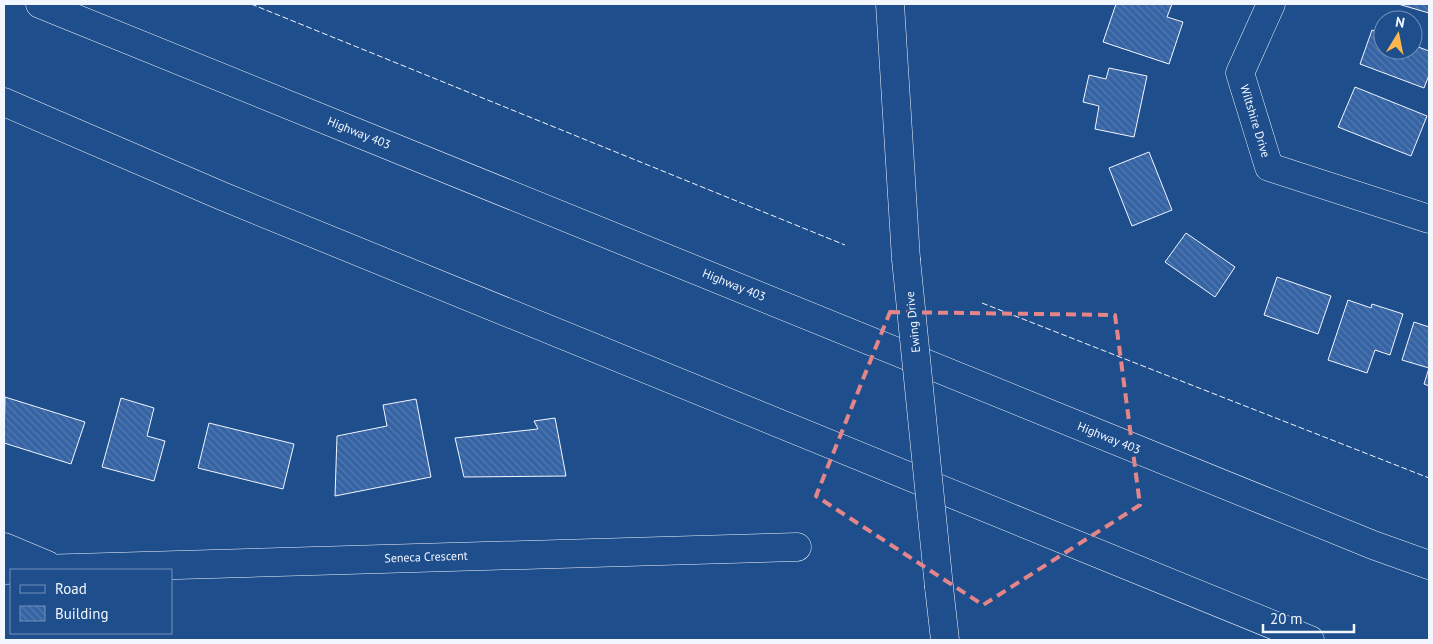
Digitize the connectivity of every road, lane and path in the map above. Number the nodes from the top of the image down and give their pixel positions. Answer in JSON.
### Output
{"nodes":[{"id":1,"x":40,"y":4,"type":"edge"},
{"id":2,"x":890,"y":4,"type":"edge"},
{"id":3,"x":1271,"y":4,"type":"edge"},
{"id":4,"x":4,"y":102,"type":"edge"},
{"id":5,"x":1429,"y":219,"type":"edge"},
{"id":6,"x":4,"y":547,"type":"edge"},
{"id":7,"x":797,"y":547,"type":"dead end"},
{"id":8,"x":1429,"y":564,"type":"edge"},
{"id":9,"x":56,"y":568,"type":"junction"},
{"id":10,"x":30,"y":569,"type":"edge"},
{"id":11,"x":945,"y":640,"type":"edge"},
{"id":12,"x":1310,"y":640,"type":"edge"}],
"edges":[{"from":1,"to":8,"type":"main road","name":"Highway 403"},
{"from":2,"to":11,"type":"main road","name":"Ewing Drive","bridge":true},
{"from":3,"to":5,"type":"main road","name":"Wiltshire Drive"},
{"from":4,"to":12,"type":"main road"},
{"from":6,"to":9,"type":"main road","name":"Seneca Crescent"},
{"from":7,"to":9,"type":"main road","name":"Seneca Crescent"},
{"from":9,"to":10,"type":"main road","name":"Seneca Crescent"}]}
